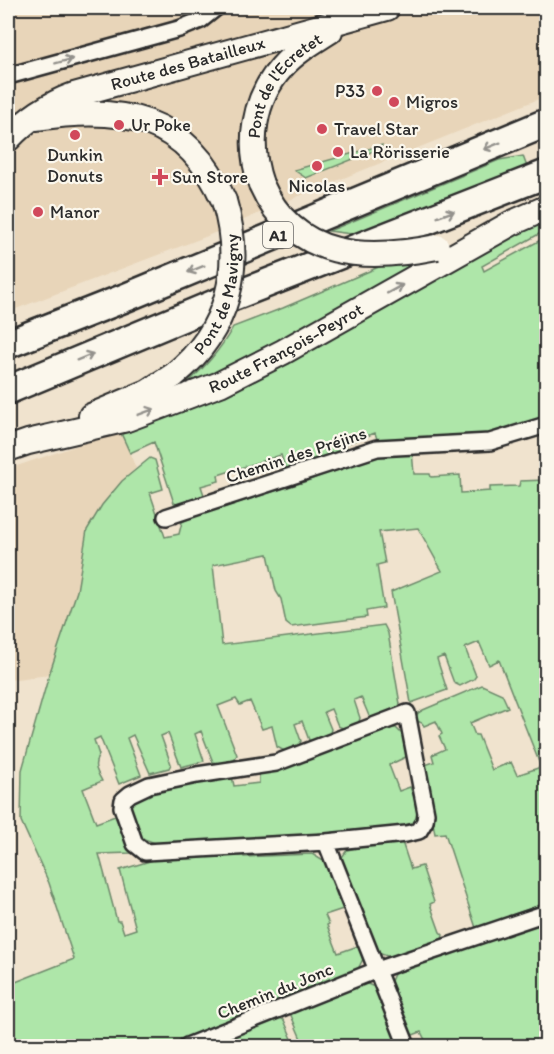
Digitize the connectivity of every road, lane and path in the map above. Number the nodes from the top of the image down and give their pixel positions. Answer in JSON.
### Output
{"nodes":[{"id":1,"x":216,"y":8,"type":"edge"},
{"id":2,"x":387,"y":8,"type":"edge"},
{"id":3,"x":353,"y":13,"type":"edge"},
{"id":4,"x":8,"y":76,"type":"edge"},
{"id":5,"x":29,"y":120,"type":"junction"},
{"id":6,"x":546,"y":123,"type":"edge"},
{"id":7,"x":8,"y":139,"type":"edge"},
{"id":8,"x":546,"y":174,"type":"edge"},
{"id":9,"x":546,"y":208,"type":"edge"},
{"id":10,"x":512,"y":223,"type":"junction"},
{"id":11,"x":8,"y":344,"type":"edge"},
{"id":12,"x":15,"y":385,"type":"edge"},
{"id":13,"x":546,"y":425,"type":"edge"},
{"id":14,"x":18,"y":446,"type":"edge"},
{"id":15,"x":166,"y":517,"type":"dead end"},
{"id":16,"x":326,"y":842,"type":"junction"},
{"id":17,"x":546,"y":913,"type":"edge"},
{"id":18,"x":376,"y":970,"type":"junction"},
{"id":19,"x":187,"y":1047,"type":"edge"},
{"id":20,"x":407,"y":1047,"type":"edge"}],
"edges":[{"from":4,"to":1,"type":"street","one_way":true},
{"from":2,"to":3,"type":"main road","name":"Route des Batailleux"},
{"from":3,"to":5,"type":"main road","name":"Route des Batailleux"},
{"from":3,"to":10,"type":"main road","name":"Pont de l'Ecretet","bridge":true},
{"from":5,"to":7,"type":"main road","name":"Route des Batailleux"},
{"from":5,"to":14,"type":"main road","name":"Pont de Mavigny","bridge":true},
{"from":6,"to":11,"type":"highway","number":"A1","one_way":true},
{"from":12,"to":8,"type":"highway","number":"A1","one_way":true},
{"from":9,"to":10,"type":"main road","name":"Route François-Peyrot"},
{"from":14,"to":10,"type":"main road","name":"Route François-Peyrot","one_way":true},
{"from":13,"to":15,"type":"street","name":"Chemin des Préjins"},
{"from":16,"to":16,"type":"street"},
{"from":16,"to":18,"type":"street"},
{"from":17,"to":18,"type":"street","name":"Chemin du Jonc"},
{"from":18,"to":19,"type":"street","name":"Chemin du Jonc"},
{"from":18,"to":20,"type":"street"}]}
